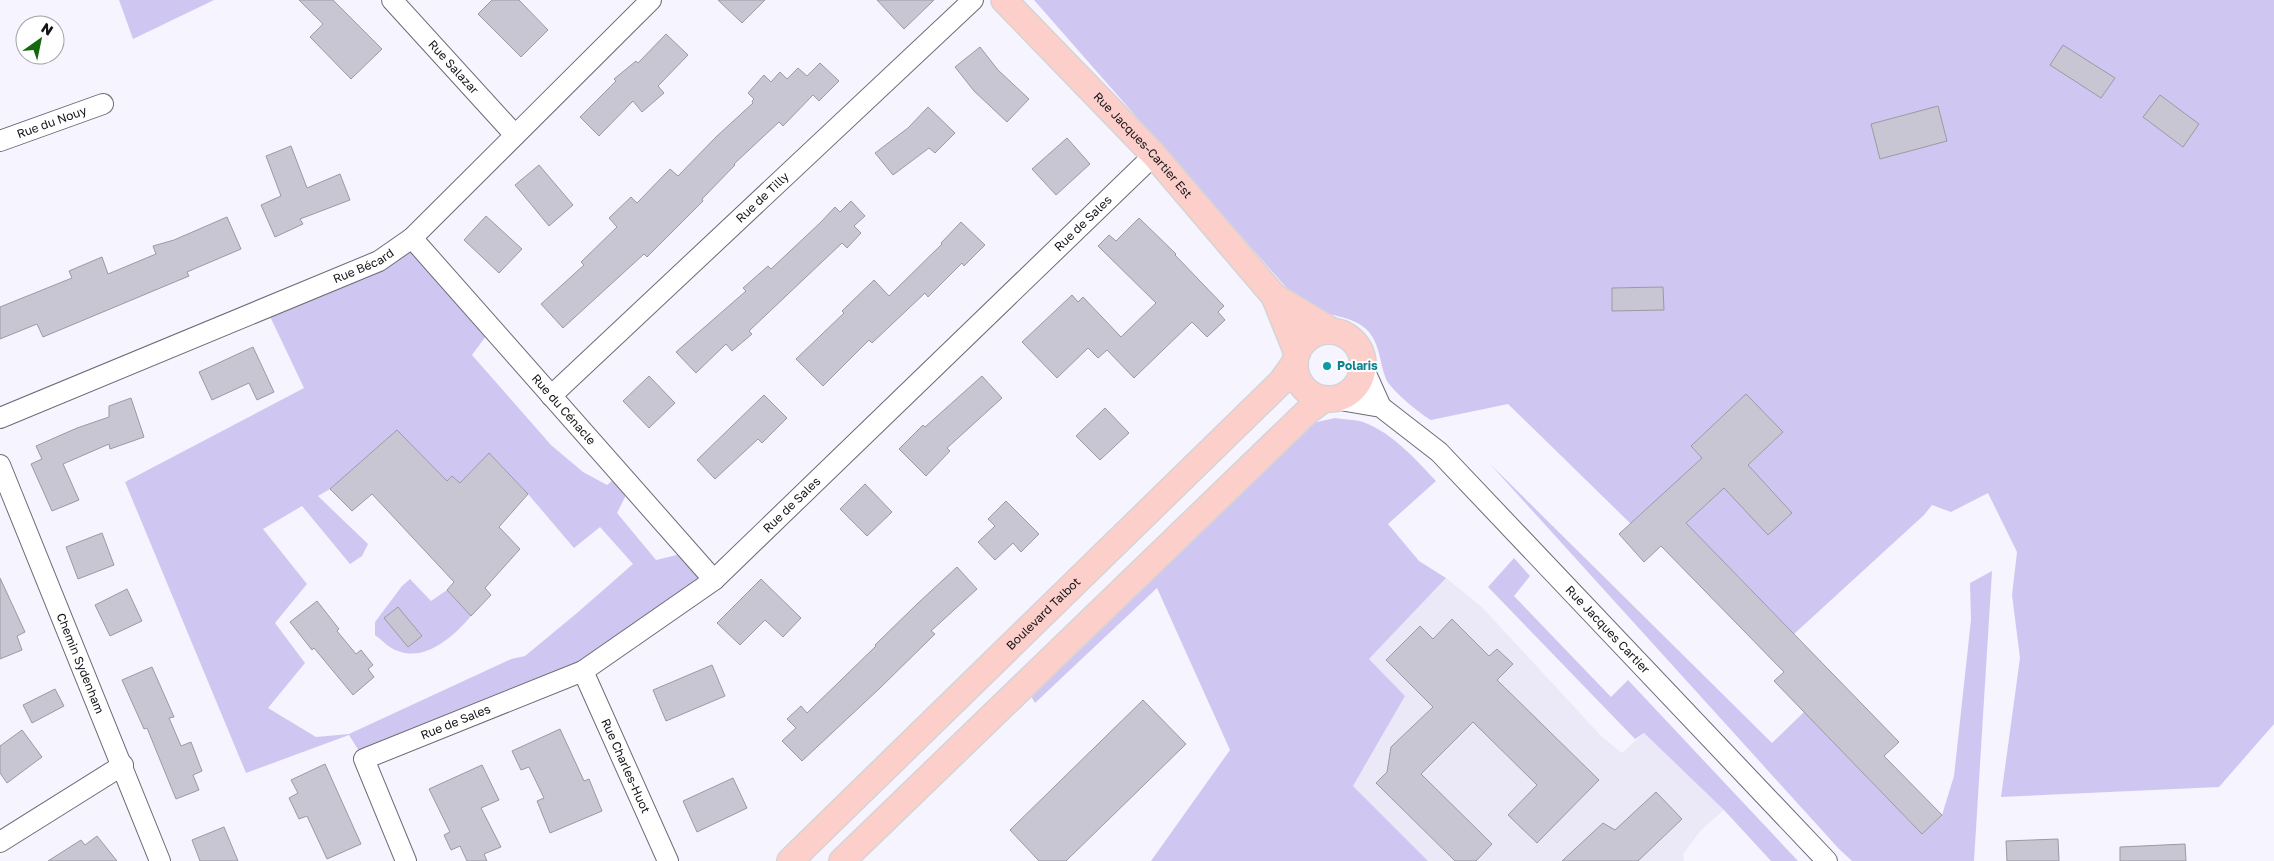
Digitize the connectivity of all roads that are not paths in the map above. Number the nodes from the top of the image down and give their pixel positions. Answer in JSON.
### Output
{"nodes":[{"id":1,"x":392,"y":0,"type":"edge"},
{"id":2,"x":651,"y":0,"type":"edge"},
{"id":3,"x":973,"y":0,"type":"edge"},
{"id":4,"x":1004,"y":0,"type":"edge"},
{"id":5,"x":103,"y":104,"type":"dead end"},
{"id":6,"x":515,"y":136,"type":"junction"},
{"id":7,"x":0,"y":141,"type":"edge"},
{"id":8,"x":1154,"y":155,"type":"junction"},
{"id":9,"x":412,"y":238,"type":"junction"},
{"id":10,"x":1274,"y":296,"type":"junction"},
{"id":11,"x":1332,"y":331,"type":"junction"},
{"id":12,"x":1296,"y":358,"type":"junction"},
{"id":13,"x":1363,"y":367,"type":"junction"},
{"id":14,"x":551,"y":396,"type":"junction"},
{"id":15,"x":1329,"y":399,"type":"junction"},
{"id":16,"x":1380,"y":407,"type":"junction"},
{"id":17,"x":0,"y":418,"type":"edge"},
{"id":18,"x":0,"y":465,"type":"edge"},
{"id":19,"x":714,"y":580,"type":"junction"},
{"id":20,"x":583,"y":671,"type":"junction"},
{"id":21,"x":122,"y":765,"type":"junction"},
{"id":22,"x":0,"y":842,"type":"edge"},
{"id":23,"x":160,"y":861,"type":"edge"},
{"id":24,"x":406,"y":861,"type":"edge"},
{"id":25,"x":668,"y":861,"type":"edge"},
{"id":26,"x":790,"y":861,"type":"edge"},
{"id":27,"x":842,"y":861,"type":"edge"},
{"id":28,"x":1827,"y":861,"type":"edge"}],
"edges":[{"from":1,"to":6,"type":"street","name":"Rue Salazar"},
{"from":2,"to":6,"type":"street","name":"Rue Bécard"},
{"from":3,"to":14,"type":"street","name":"Rue de Tilly"},
{"from":4,"to":8,"type":"main road","name":"Rue Jacques-Cartier Est"},
{"from":5,"to":7,"type":"street","name":"Rue du Nouy"},
{"from":6,"to":9,"type":"street","name":"Rue Bécard"},
{"from":8,"to":10,"type":"main road","name":"Rue Jacques-Cartier Est"},
{"from":8,"to":19,"type":"street","name":"Rue de Sales"},
{"from":9,"to":14,"type":"street","name":"Rue du Cénacle"},
{"from":9,"to":17,"type":"street","name":"Rue Bécard"},
{"from":10,"to":11,"type":"main road","name":"Rue Jacques-Cartier Est"},
{"from":10,"to":12,"type":"main road","name":"Rue Jacques-Cartier Est"},
{"from":11,"to":12,"type":"main road"},
{"from":11,"to":13,"type":"main road"},
{"from":12,"to":15,"type":"main road"},
{"from":12,"to":26,"type":"main road","name":"Boulevard Talbot"},
{"from":13,"to":15,"type":"main road"},
{"from":13,"to":16,"type":"street","name":"Rue Jacques Cartier"},
{"from":14,"to":19,"type":"street","name":"Rue du Cénacle"},
{"from":15,"to":16,"type":"street","name":"Rue Jacques Cartier"},
{"from":15,"to":27,"type":"main road"},
{"from":16,"to":28,"type":"street","name":"Rue Jacques Cartier"},
{"from":18,"to":21,"type":"street","name":"Chemin Sydenham"},
{"from":19,"to":20,"type":"street","name":"Rue de Sales"},
{"from":20,"to":24,"type":"street","name":"Rue de Sales"},
{"from":20,"to":25,"type":"street","name":"Rue Charles-Huot"},
{"from":21,"to":22,"type":"street"},
{"from":21,"to":23,"type":"street","name":"Chemin Sydenham"}]}
